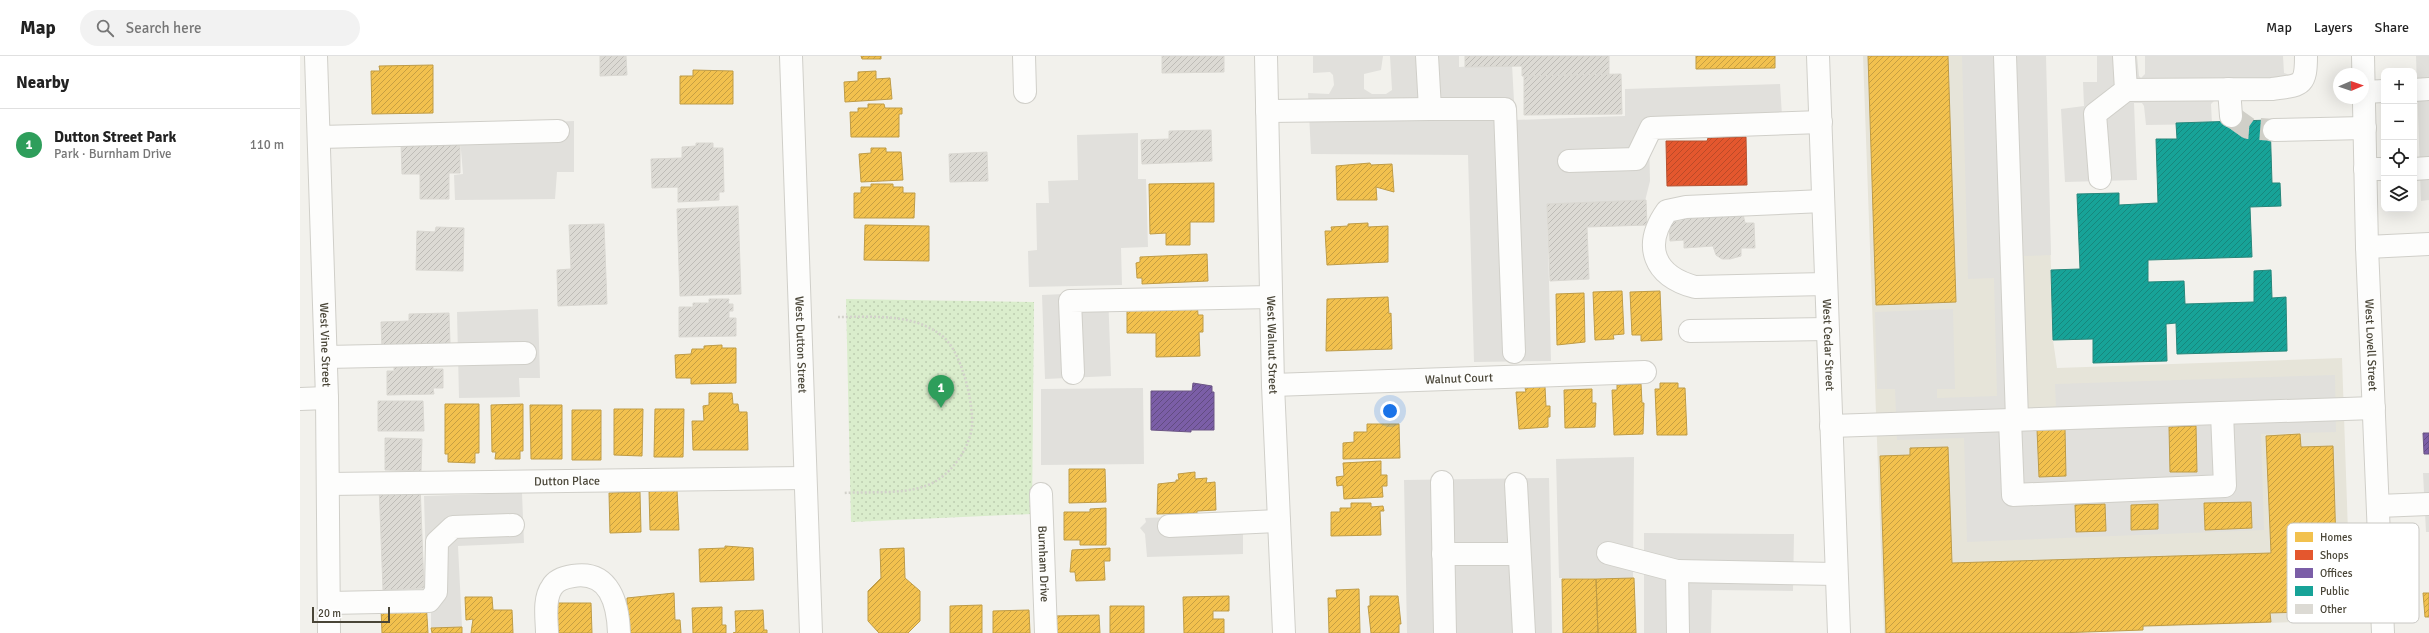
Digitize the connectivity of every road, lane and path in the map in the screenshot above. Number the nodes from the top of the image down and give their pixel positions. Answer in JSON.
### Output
{"nodes":[{"id":1,"x":316,"y":56,"type":"edge"},
{"id":2,"x":791,"y":56,"type":"edge"},
{"id":3,"x":1024,"y":56,"type":"edge"},
{"id":4,"x":1266,"y":56,"type":"edge"},
{"id":5,"x":1427,"y":56,"type":"edge"},
{"id":6,"x":1818,"y":56,"type":"edge"},
{"id":7,"x":2005,"y":56,"type":"edge"},
{"id":8,"x":2124,"y":56,"type":"edge"},
{"id":9,"x":2306,"y":56,"type":"edge"},
{"id":10,"x":2363,"y":56,"type":"edge"},
{"id":11,"x":2229,"y":89,"type":"junction"},
{"id":12,"x":2429,"y":89,"type":"edge"},
{"id":13,"x":2126,"y":90,"type":"junction"},
{"id":14,"x":2417,"y":90,"type":"edge"},
{"id":15,"x":2374,"y":91,"type":"edge"},
{"id":16,"x":1025,"y":92,"type":"dead end"},
{"id":17,"x":1430,"y":109,"type":"junction"},
{"id":18,"x":1267,"y":111,"type":"junction"},
{"id":19,"x":2231,"y":116,"type":"dead end"},
{"id":20,"x":1821,"y":122,"type":"junction"},
{"id":21,"x":2365,"y":128,"type":"junction"},
{"id":22,"x":2274,"y":130,"type":"tunnel mouth"},
{"id":23,"x":558,"y":131,"type":"dead end"},
{"id":24,"x":320,"y":137,"type":"junction"},
{"id":25,"x":1569,"y":161,"type":"dead end"},
{"id":26,"x":2417,"y":168,"type":"edge"},
{"id":27,"x":2429,"y":168,"type":"edge"},
{"id":28,"x":2375,"y":169,"type":"edge"},
{"id":29,"x":2100,"y":178,"type":"dead end"},
{"id":30,"x":1823,"y":202,"type":"junction"},
{"id":31,"x":2429,"y":244,"type":"edge"},
{"id":32,"x":2367,"y":247,"type":"junction"},
{"id":33,"x":1826,"y":284,"type":"junction"},
{"id":34,"x":1271,"y":297,"type":"junction"},
{"id":35,"x":838,"y":317,"type":"dead end"},
{"id":36,"x":1827,"y":329,"type":"junction"},
{"id":37,"x":1690,"y":331,"type":"dead end"},
{"id":38,"x":1514,"y":352,"type":"dead end"},
{"id":39,"x":525,"y":353,"type":"dead end"},
{"id":40,"x":326,"y":357,"type":"junction"},
{"id":41,"x":1645,"y":372,"type":"dead end"},
{"id":42,"x":1073,"y":373,"type":"dead end"},
{"id":43,"x":1274,"y":385,"type":"junction"},
{"id":44,"x":327,"y":398,"type":"junction"},
{"id":45,"x":300,"y":399,"type":"edge"},
{"id":46,"x":2374,"y":408,"type":"junction"},
{"id":47,"x":2222,"y":413,"type":"junction"},
{"id":48,"x":2013,"y":420,"type":"junction"},
{"id":49,"x":1831,"y":426,"type":"junction"},
{"id":50,"x":805,"y":478,"type":"junction"},
{"id":51,"x":1442,"y":482,"type":"dead end"},
{"id":52,"x":328,"y":484,"type":"junction"},
{"id":53,"x":1516,"y":484,"type":"dead end"},
{"id":54,"x":844,"y":493,"type":"dead end"},
{"id":55,"x":1041,"y":494,"type":"dead end"},
{"id":56,"x":2429,"y":504,"type":"edge"},
{"id":57,"x":2378,"y":506,"type":"junction"},
{"id":58,"x":1279,"y":521,"type":"junction"},
{"id":59,"x":2379,"y":523,"type":"edge"},
{"id":60,"x":513,"y":525,"type":"dead end"},
{"id":61,"x":1169,"y":526,"type":"dead end"},
{"id":62,"x":1608,"y":553,"type":"dead end"},
{"id":63,"x":1443,"y":554,"type":"junction"},
{"id":64,"x":1520,"y":554,"type":"junction"},
{"id":65,"x":1677,"y":571,"type":"junction"},
{"id":66,"x":1836,"y":574,"type":"junction"},
{"id":67,"x":329,"y":603,"type":"junction"},
{"id":68,"x":2383,"y":623,"type":"edge"},
{"id":69,"x":329,"y":633,"type":"edge"},
{"id":70,"x":547,"y":633,"type":"edge"},
{"id":71,"x":619,"y":633,"type":"edge"},
{"id":72,"x":811,"y":633,"type":"edge"},
{"id":73,"x":1046,"y":633,"type":"edge"},
{"id":74,"x":1284,"y":633,"type":"edge"},
{"id":75,"x":1445,"y":633,"type":"edge"},
{"id":76,"x":1524,"y":633,"type":"edge"},
{"id":77,"x":1678,"y":633,"type":"edge"},
{"id":78,"x":1839,"y":633,"type":"edge"},
{"id":79,"x":2383,"y":633,"type":"edge"}],
"edges":[{"from":1,"to":24,"type":"street","name":"West Vine Street"},
{"from":2,"to":50,"type":"street","name":"West Dutton Street"},
{"from":3,"to":16,"type":"street"},
{"from":4,"to":18,"type":"street","name":"West Walnut Street"},
{"from":5,"to":17,"type":"street"},
{"from":6,"to":20,"type":"street","name":"West Cedar Street"},
{"from":7,"to":48,"type":"street"},
{"from":8,"to":13,"type":"street"},
{"from":9,"to":11,"type":"street"},
{"from":10,"to":15,"type":"street","name":"West Lovell Street"},
{"from":11,"to":13,"type":"street"},
{"from":11,"to":19,"type":"street"},
{"from":12,"to":14,"type":"street"},
{"from":13,"to":29,"type":"street"},
{"from":15,"to":21,"type":"street","name":"West Lovell Street"},
{"from":17,"to":18,"type":"street"},
{"from":17,"to":38,"type":"street"},
{"from":18,"to":34,"type":"street","name":"West Walnut Street"},
{"from":20,"to":25,"type":"street"},
{"from":20,"to":30,"type":"street","name":"West Cedar Street"},
{"from":21,"to":22,"type":"street"},
{"from":21,"to":28,"type":"street","name":"West Lovell Street"},
{"from":23,"to":24,"type":"street"},
{"from":24,"to":40,"type":"street","name":"West Vine Street"},
{"from":26,"to":27,"type":"street"},
{"from":28,"to":32,"type":"street","name":"West Lovell Street"},
{"from":30,"to":33,"type":"street","name":"West Cedar Street"},
{"from":30,"to":33,"type":"street"},
{"from":31,"to":32,"type":"street"},
{"from":32,"to":46,"type":"street","name":"West Lovell Street"},
{"from":33,"to":36,"type":"street","name":"West Cedar Street"},
{"from":34,"to":42,"type":"street"},
{"from":34,"to":43,"type":"street","name":"West Walnut Street"},
{"from":35,"to":54,"type":"path"},
{"from":36,"to":37,"type":"street"},
{"from":36,"to":49,"type":"street","name":"West Cedar Street"},
{"from":39,"to":40,"type":"street"},
{"from":40,"to":44,"type":"street","name":"West Vine Street"},
{"from":41,"to":43,"type":"street","name":"Walnut Court"},
{"from":43,"to":58,"type":"street","name":"West Walnut Street"},
{"from":44,"to":45,"type":"street"},
{"from":44,"to":52,"type":"street","name":"West Vine Street"},
{"from":46,"to":47,"type":"street"},
{"from":46,"to":57,"type":"street","name":"West Lovell Street"},
{"from":47,"to":48,"type":"street"},
{"from":47,"to":48,"type":"street"},
{"from":48,"to":49,"type":"street"},
{"from":49,"to":66,"type":"street","name":"West Cedar Street"},
{"from":50,"to":52,"type":"street","name":"Dutton Place"},
{"from":50,"to":72,"type":"street","name":"West Dutton Street"},
{"from":51,"to":63,"type":"street"},
{"from":52,"to":67,"type":"street","name":"West Vine Street"},
{"from":53,"to":64,"type":"street"},
{"from":55,"to":73,"type":"street","name":"Burnham Drive"},
{"from":56,"to":57,"type":"street"},
{"from":57,"to":59,"type":"street","name":"West Lovell Street"},
{"from":58,"to":61,"type":"street"},
{"from":58,"to":74,"type":"street","name":"West Walnut Street"},
{"from":60,"to":67,"type":"street"},
{"from":62,"to":65,"type":"street"},
{"from":63,"to":64,"type":"street"},
{"from":63,"to":75,"type":"street"},
{"from":64,"to":76,"type":"street"},
{"from":65,"to":66,"type":"street"},
{"from":65,"to":77,"type":"street"},
{"from":66,"to":78,"type":"street","name":"West Cedar Street"},
{"from":67,"to":69,"type":"street","name":"West Vine Street"},
{"from":68,"to":79,"type":"street","name":"West Lovell Street"},
{"from":70,"to":71,"type":"street"}]}
